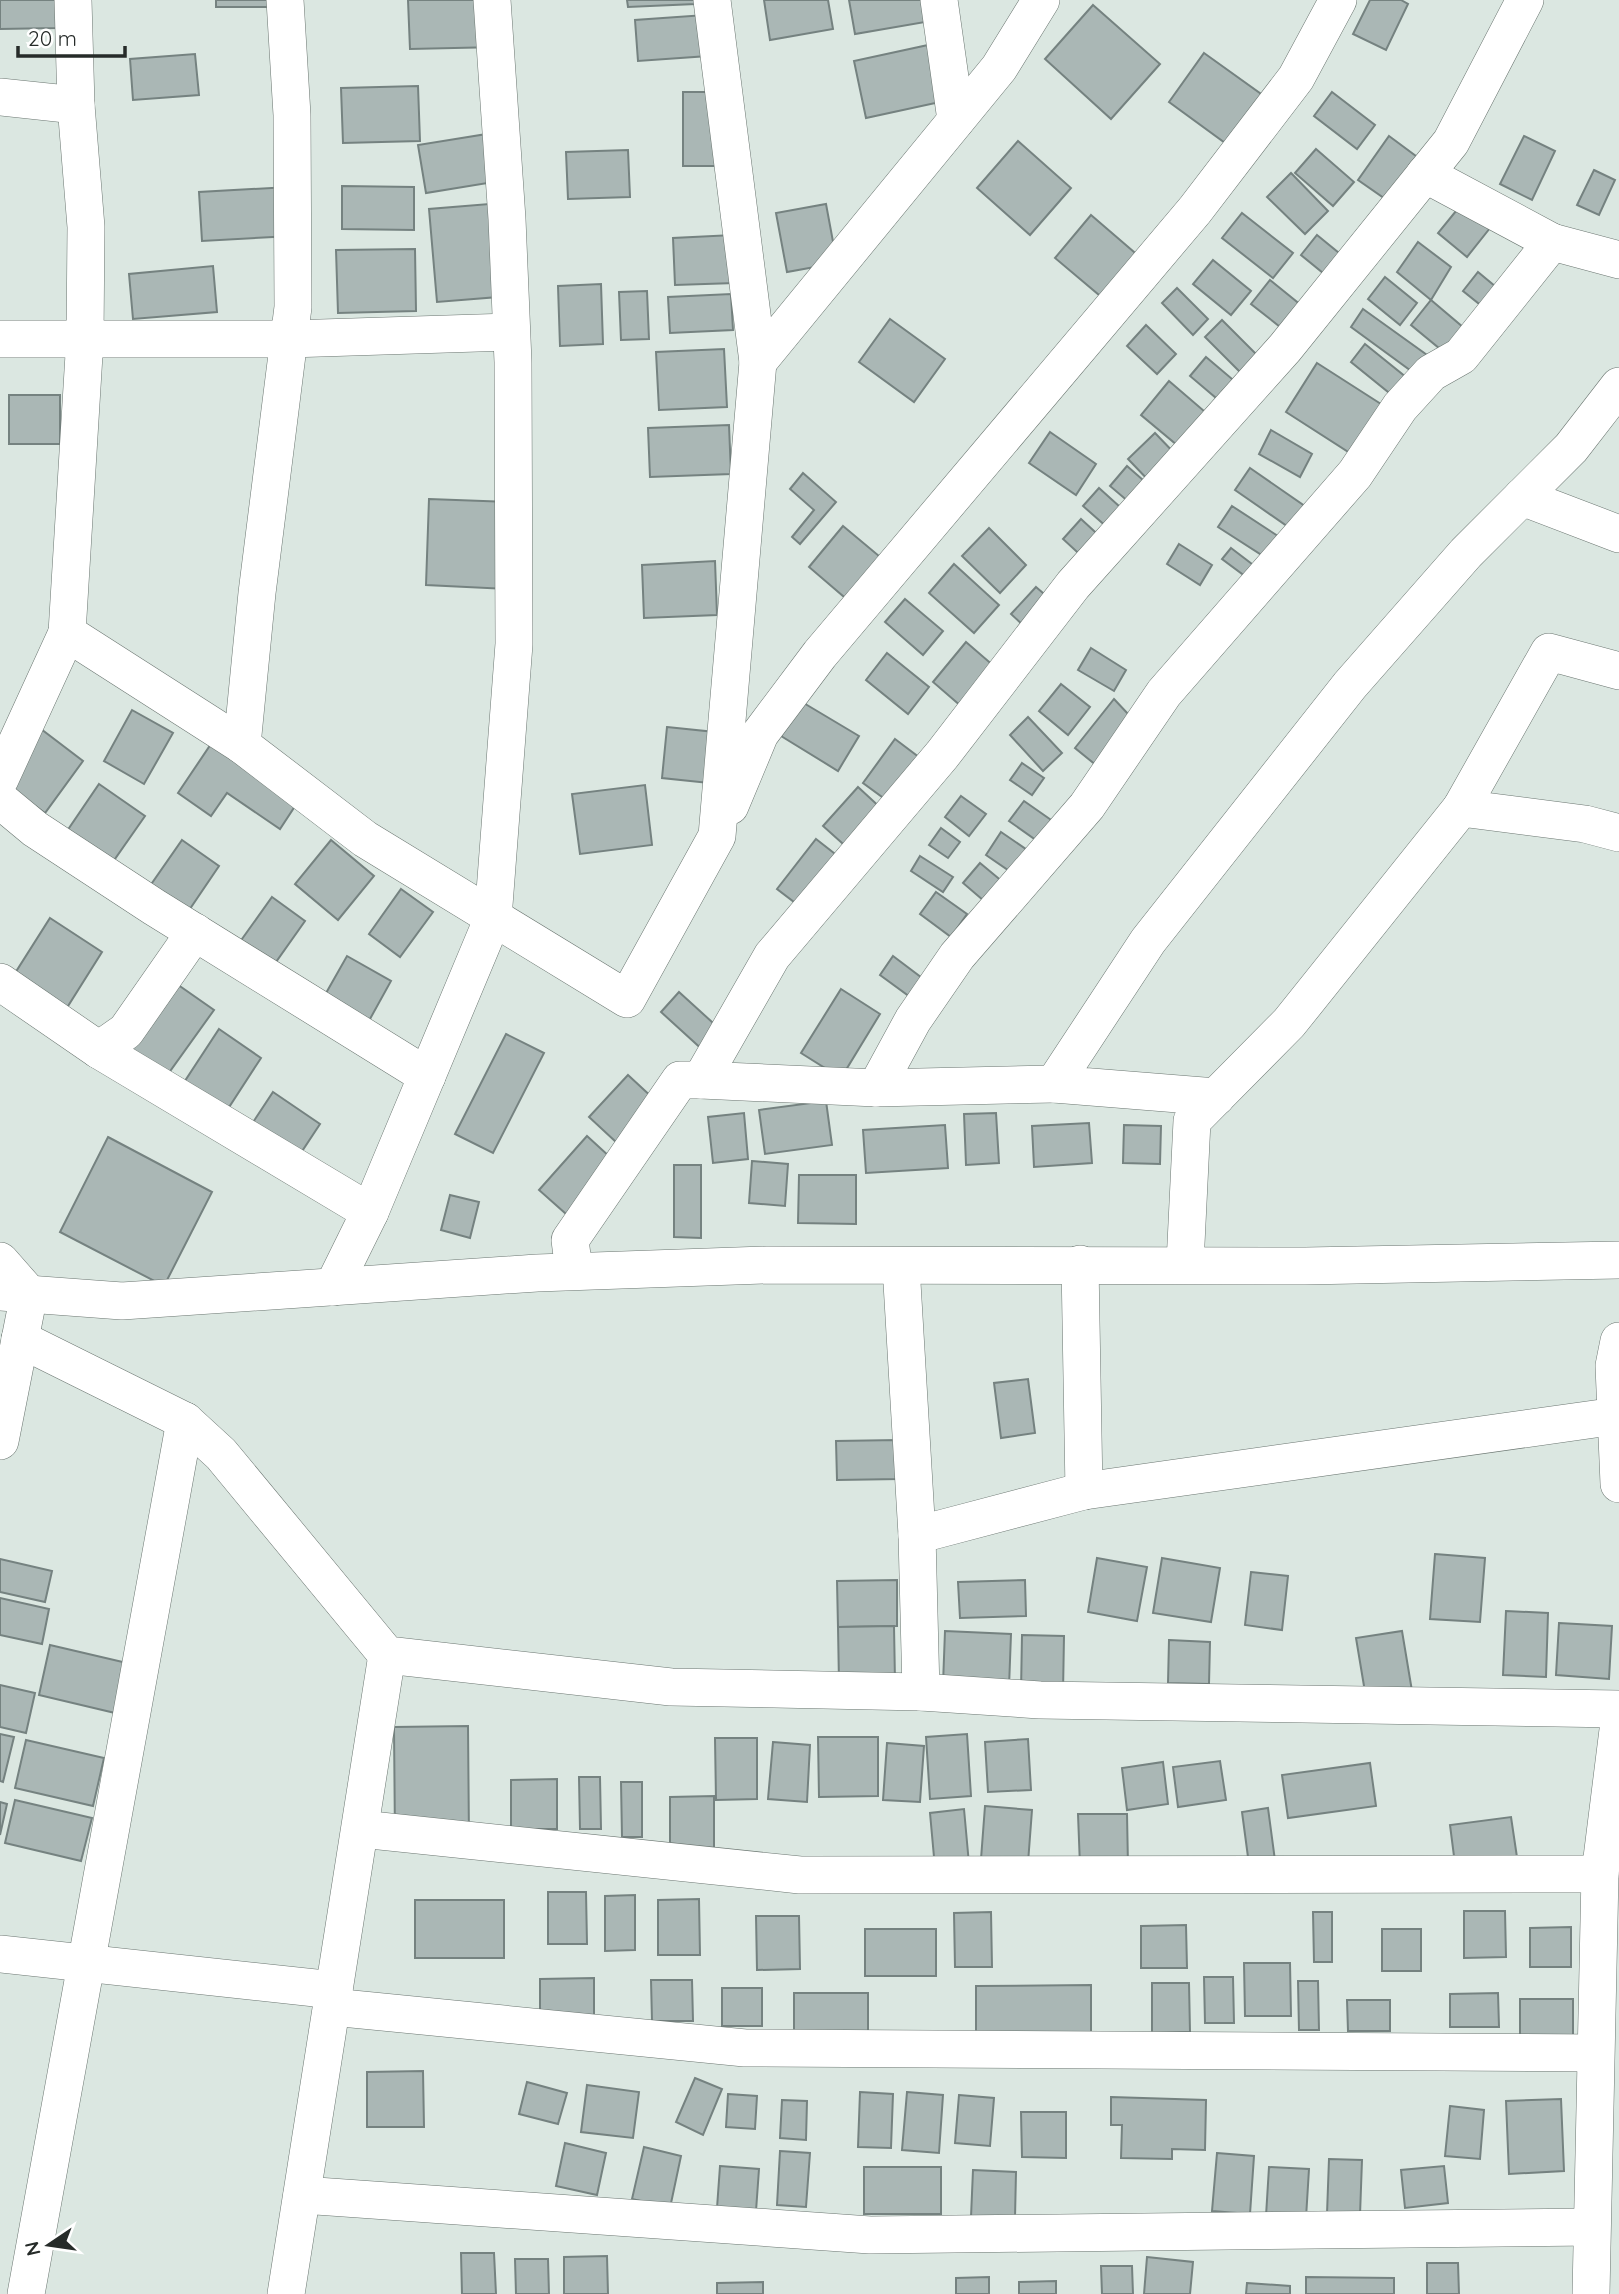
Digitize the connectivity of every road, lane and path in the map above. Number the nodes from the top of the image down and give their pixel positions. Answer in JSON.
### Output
{"nodes":[{"id":1,"x":73,"y":0,"type":"edge"},
{"id":2,"x":285,"y":0,"type":"edge"},
{"id":3,"x":492,"y":0,"type":"edge"},
{"id":4,"x":712,"y":0,"type":"edge"},
{"id":5,"x":939,"y":0,"type":"edge"},
{"id":6,"x":1041,"y":0,"type":"edge"},
{"id":7,"x":1338,"y":0,"type":"edge"},
{"id":8,"x":1525,"y":0,"type":"edge"},
{"id":9,"x":0,"y":97,"type":"edge"},
{"id":10,"x":76,"y":105,"type":"junction"},
{"id":11,"x":956,"y":120,"type":"junction"},
{"id":12,"x":1425,"y":174,"type":"junction"},
{"id":13,"x":1552,"y":242,"type":"junction"},
{"id":14,"x":1619,"y":260,"type":"edge"},
{"id":15,"x":510,"y":332,"type":"junction"},
{"id":16,"x":85,"y":338,"type":"junction"},
{"id":17,"x":0,"y":339,"type":"edge"},
{"id":18,"x":289,"y":339,"type":"junction"},
{"id":19,"x":758,"y":362,"type":"junction"},
{"id":20,"x":1619,"y":386,"type":"edge"},
{"id":21,"x":1522,"y":497,"type":"junction"},
{"id":22,"x":1619,"y":534,"type":"edge"},
{"id":23,"x":67,"y":633,"type":"junction"},
{"id":24,"x":1619,"y":671,"type":"edge"},
{"id":25,"x":242,"y":745,"type":"junction"},
{"id":26,"x":0,"y":779,"type":"edge"},
{"id":27,"x":0,"y":800,"type":"edge"},
{"id":28,"x":1461,"y":808,"type":"junction"},
{"id":29,"x":1619,"y":833,"type":"edge"},
{"id":30,"x":717,"y":836,"type":"junction"},
{"id":31,"x":493,"y":918,"type":"junction"},
{"id":32,"x":195,"y":932,"type":"junction"},
{"id":33,"x":0,"y":982,"type":"edge"},
{"id":34,"x":99,"y":1050,"type":"junction"},
{"id":35,"x":427,"y":1076,"type":"junction"},
{"id":36,"x":701,"y":1080,"type":"junction"},
{"id":37,"x":1054,"y":1084,"type":"junction"},
{"id":38,"x":876,"y":1088,"type":"junction"},
{"id":39,"x":1216,"y":1097,"type":"junction"},
{"id":40,"x":370,"y":1212,"type":"junction"},
{"id":41,"x":1619,"y":1260,"type":"edge"},
{"id":42,"x":0,"y":1261,"type":"edge"},
{"id":43,"x":1080,"y":1264,"type":"junction"},
{"id":44,"x":1185,"y":1264,"type":"junction"},
{"id":45,"x":901,"y":1266,"type":"junction"},
{"id":46,"x":574,"y":1271,"type":"junction"},
{"id":47,"x":333,"y":1287,"type":"junction"},
{"id":48,"x":15,"y":1293,"type":"edge"},
{"id":49,"x":20,"y":1339,"type":"junction"},
{"id":50,"x":1619,"y":1341,"type":"edge"},
{"id":51,"x":1616,"y":1416,"type":"junction"},
{"id":52,"x":185,"y":1421,"type":"junction"},
{"id":53,"x":0,"y":1441,"type":"edge"},
{"id":54,"x":1619,"y":1484,"type":"edge"},
{"id":55,"x":1084,"y":1492,"type":"junction"},
{"id":56,"x":917,"y":1535,"type":"junction"},
{"id":57,"x":387,"y":1656,"type":"junction"},
{"id":58,"x":921,"y":1692,"type":"junction"},
{"id":59,"x":1619,"y":1709,"type":"edge"},
{"id":60,"x":1619,"y":1722,"type":"edge"},
{"id":61,"x":361,"y":1829,"type":"junction"},
{"id":62,"x":1600,"y":1874,"type":"junction"},
{"id":63,"x":0,"y":1954,"type":"edge"},
{"id":64,"x":85,"y":1963,"type":"junction"},
{"id":65,"x":333,"y":1998,"type":"junction"},
{"id":66,"x":1595,"y":2053,"type":"junction"},
{"id":67,"x":302,"y":2195,"type":"junction"},
{"id":68,"x":1591,"y":2227,"type":"junction"},
{"id":69,"x":26,"y":2294,"type":"edge"},
{"id":70,"x":286,"y":2294,"type":"edge"},
{"id":71,"x":1591,"y":2294,"type":"edge"}],
"edges":[{"from":1,"to":10,"type":"street"},
{"from":2,"to":18,"type":"street"},
{"from":3,"to":15,"type":"street"},
{"from":4,"to":19,"type":"street"},
{"from":5,"to":11,"type":"street"},
{"from":6,"to":11,"type":"street"},
{"from":7,"to":30,"type":"street"},
{"from":8,"to":12,"type":"street"},
{"from":9,"to":10,"type":"street"},
{"from":10,"to":16,"type":"street"},
{"from":11,"to":19,"type":"street"},
{"from":12,"to":13,"type":"street"},
{"from":12,"to":36,"type":"street"},
{"from":13,"to":14,"type":"street"},
{"from":13,"to":38,"type":"street"},
{"from":15,"to":18,"type":"street"},
{"from":15,"to":31,"type":"street"},
{"from":16,"to":17,"type":"street"},
{"from":16,"to":18,"type":"street"},
{"from":16,"to":23,"type":"street"},
{"from":18,"to":25,"type":"street"},
{"from":19,"to":30,"type":"street"},
{"from":20,"to":21,"type":"street"},
{"from":21,"to":22,"type":"street"},
{"from":21,"to":37,"type":"street"},
{"from":23,"to":25,"type":"street"},
{"from":23,"to":26,"type":"street"},
{"from":24,"to":28,"type":"street"},
{"from":25,"to":31,"type":"street"},
{"from":27,"to":32,"type":"street"},
{"from":28,"to":29,"type":"street"},
{"from":28,"to":39,"type":"street"},
{"from":30,"to":31,"type":"street"},
{"from":31,"to":35,"type":"street"},
{"from":32,"to":34,"type":"street"},
{"from":32,"to":35,"type":"street"},
{"from":33,"to":34,"type":"street"},
{"from":34,"to":40,"type":"street"},
{"from":35,"to":40,"type":"street"},
{"from":36,"to":38,"type":"street"},
{"from":36,"to":46,"type":"street"},
{"from":37,"to":38,"type":"street"},
{"from":37,"to":39,"type":"street"},
{"from":39,"to":44,"type":"street"},
{"from":40,"to":47,"type":"street"},
{"from":41,"to":44,"type":"street"},
{"from":42,"to":48,"type":"street"},
{"from":43,"to":44,"type":"street"},
{"from":43,"to":45,"type":"street"},
{"from":43,"to":55,"type":"street"},
{"from":45,"to":46,"type":"street"},
{"from":45,"to":56,"type":"street"},
{"from":46,"to":47,"type":"street"},
{"from":47,"to":48,"type":"street"},
{"from":48,"to":49,"type":"street"},
{"from":49,"to":52,"type":"street"},
{"from":49,"to":53,"type":"street"},
{"from":50,"to":51,"type":"street"},
{"from":51,"to":54,"type":"street"},
{"from":51,"to":55,"type":"street"},
{"from":52,"to":57,"type":"street"},
{"from":52,"to":64,"type":"street"},
{"from":55,"to":56,"type":"street"},
{"from":56,"to":58,"type":"street"},
{"from":57,"to":58,"type":"street"},
{"from":57,"to":61,"type":"street"},
{"from":58,"to":59,"type":"street"},
{"from":60,"to":62,"type":"street"},
{"from":61,"to":62,"type":"street"},
{"from":61,"to":65,"type":"street"},
{"from":62,"to":66,"type":"street"},
{"from":63,"to":64,"type":"street"},
{"from":64,"to":65,"type":"street"},
{"from":64,"to":69,"type":"street"},
{"from":65,"to":66,"type":"street"},
{"from":65,"to":67,"type":"street"},
{"from":66,"to":68,"type":"street"},
{"from":67,"to":68,"type":"street"},
{"from":67,"to":70,"type":"street"},
{"from":68,"to":71,"type":"street"}]}
